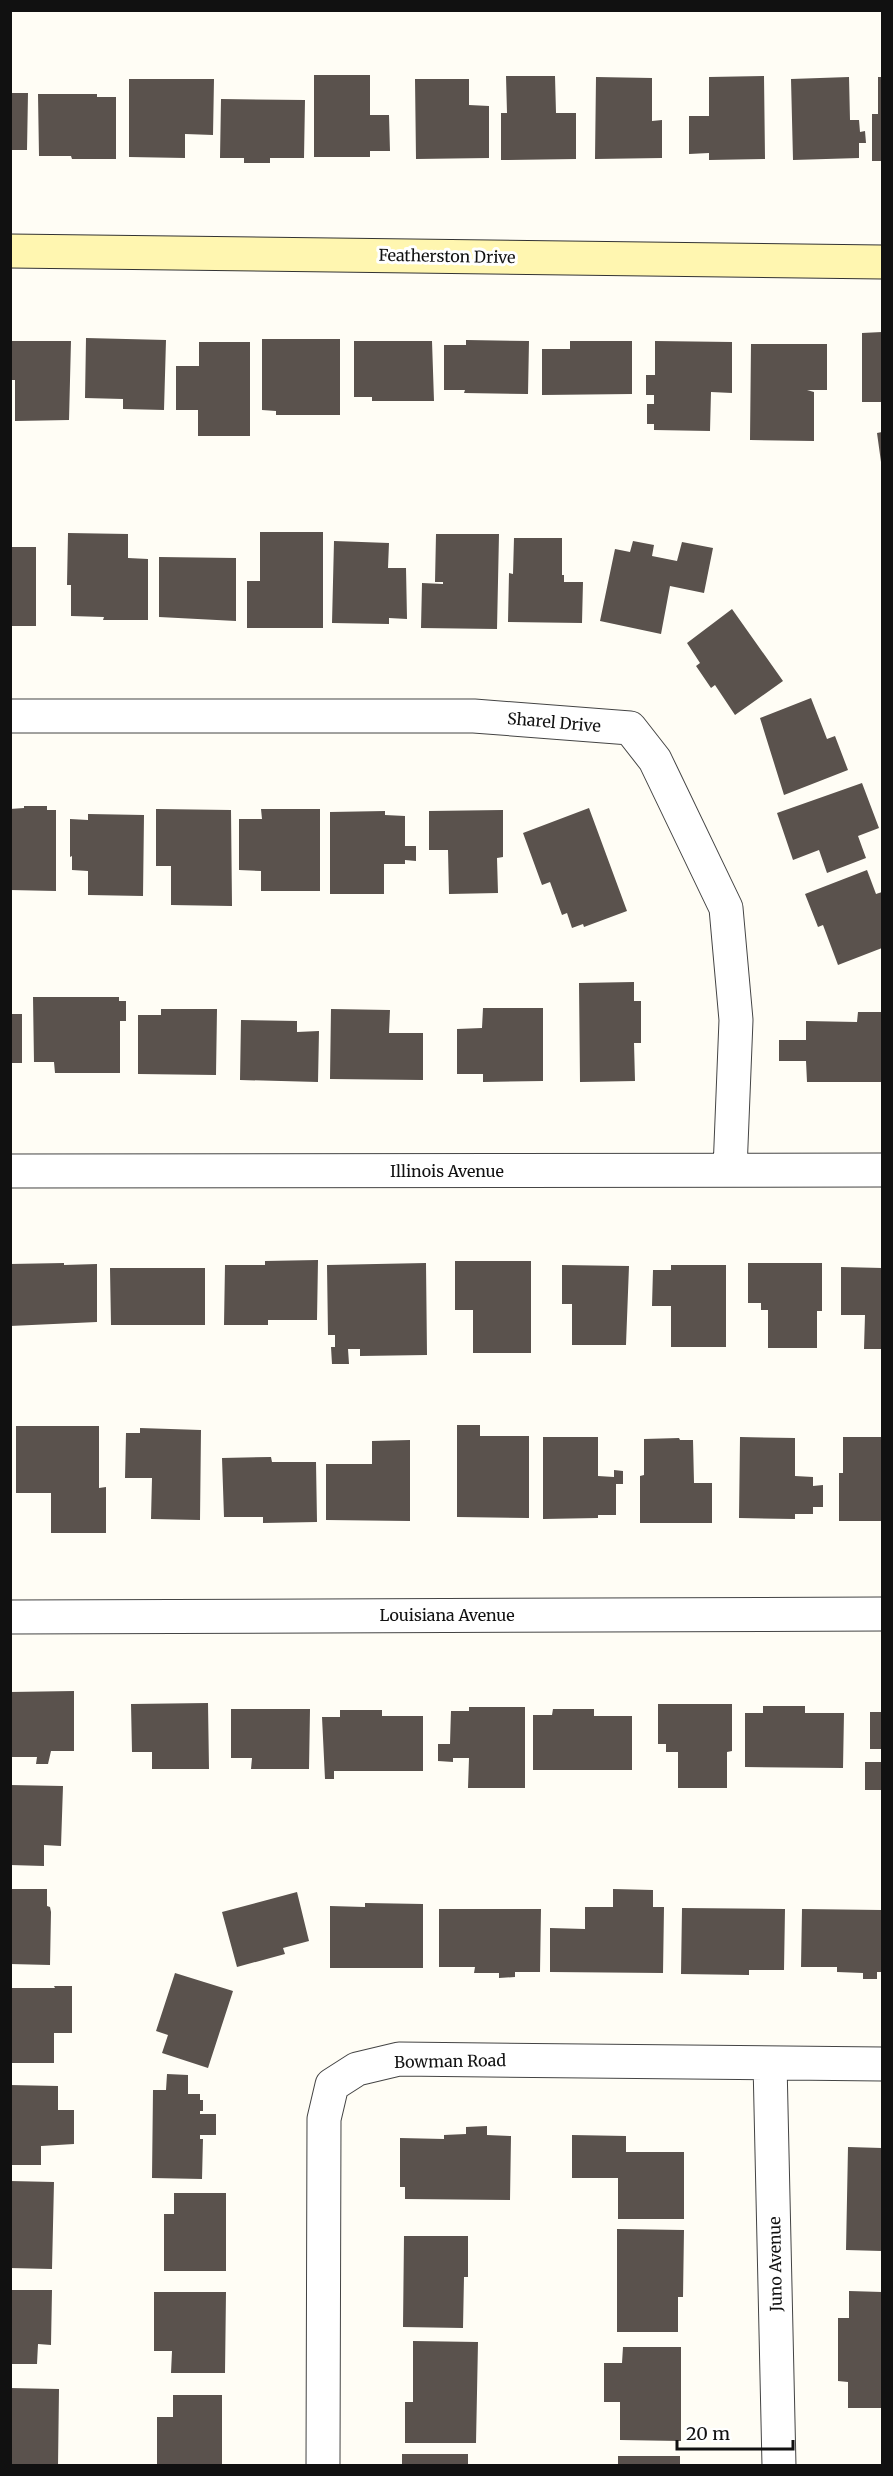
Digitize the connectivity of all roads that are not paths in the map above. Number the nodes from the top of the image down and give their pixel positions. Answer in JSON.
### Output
{"nodes":[{"id":1,"x":10,"y":251,"type":"edge"},
{"id":2,"x":882,"y":262,"type":"edge"},
{"id":3,"x":10,"y":716,"type":"edge"},
{"id":4,"x":730,"y":1170,"type":"junction"},
{"id":5,"x":882,"y":1170,"type":"edge"},
{"id":6,"x":10,"y":1171,"type":"edge"},
{"id":7,"x":882,"y":1614,"type":"edge"},
{"id":8,"x":10,"y":1617,"type":"edge"},
{"id":9,"x":770,"y":2063,"type":"junction"},
{"id":10,"x":882,"y":2064,"type":"edge"},
{"id":11,"x":323,"y":2466,"type":"edge"},
{"id":12,"x":779,"y":2466,"type":"edge"}],
"edges":[{"from":1,"to":2,"type":"street","name":"Featherston Drive"},
{"from":3,"to":4,"type":"street","name":"Sharel Drive"},
{"from":4,"to":5,"type":"street","name":"Illinois Avenue"},
{"from":4,"to":6,"type":"street","name":"Illinois Avenue"},
{"from":7,"to":8,"type":"street","name":"Louisiana Avenue"},
{"from":9,"to":10,"type":"street","name":"Bowman Road"},
{"from":9,"to":11,"type":"street","name":"Bowman Road"},
{"from":9,"to":12,"type":"street","name":"Juno Avenue"}]}
